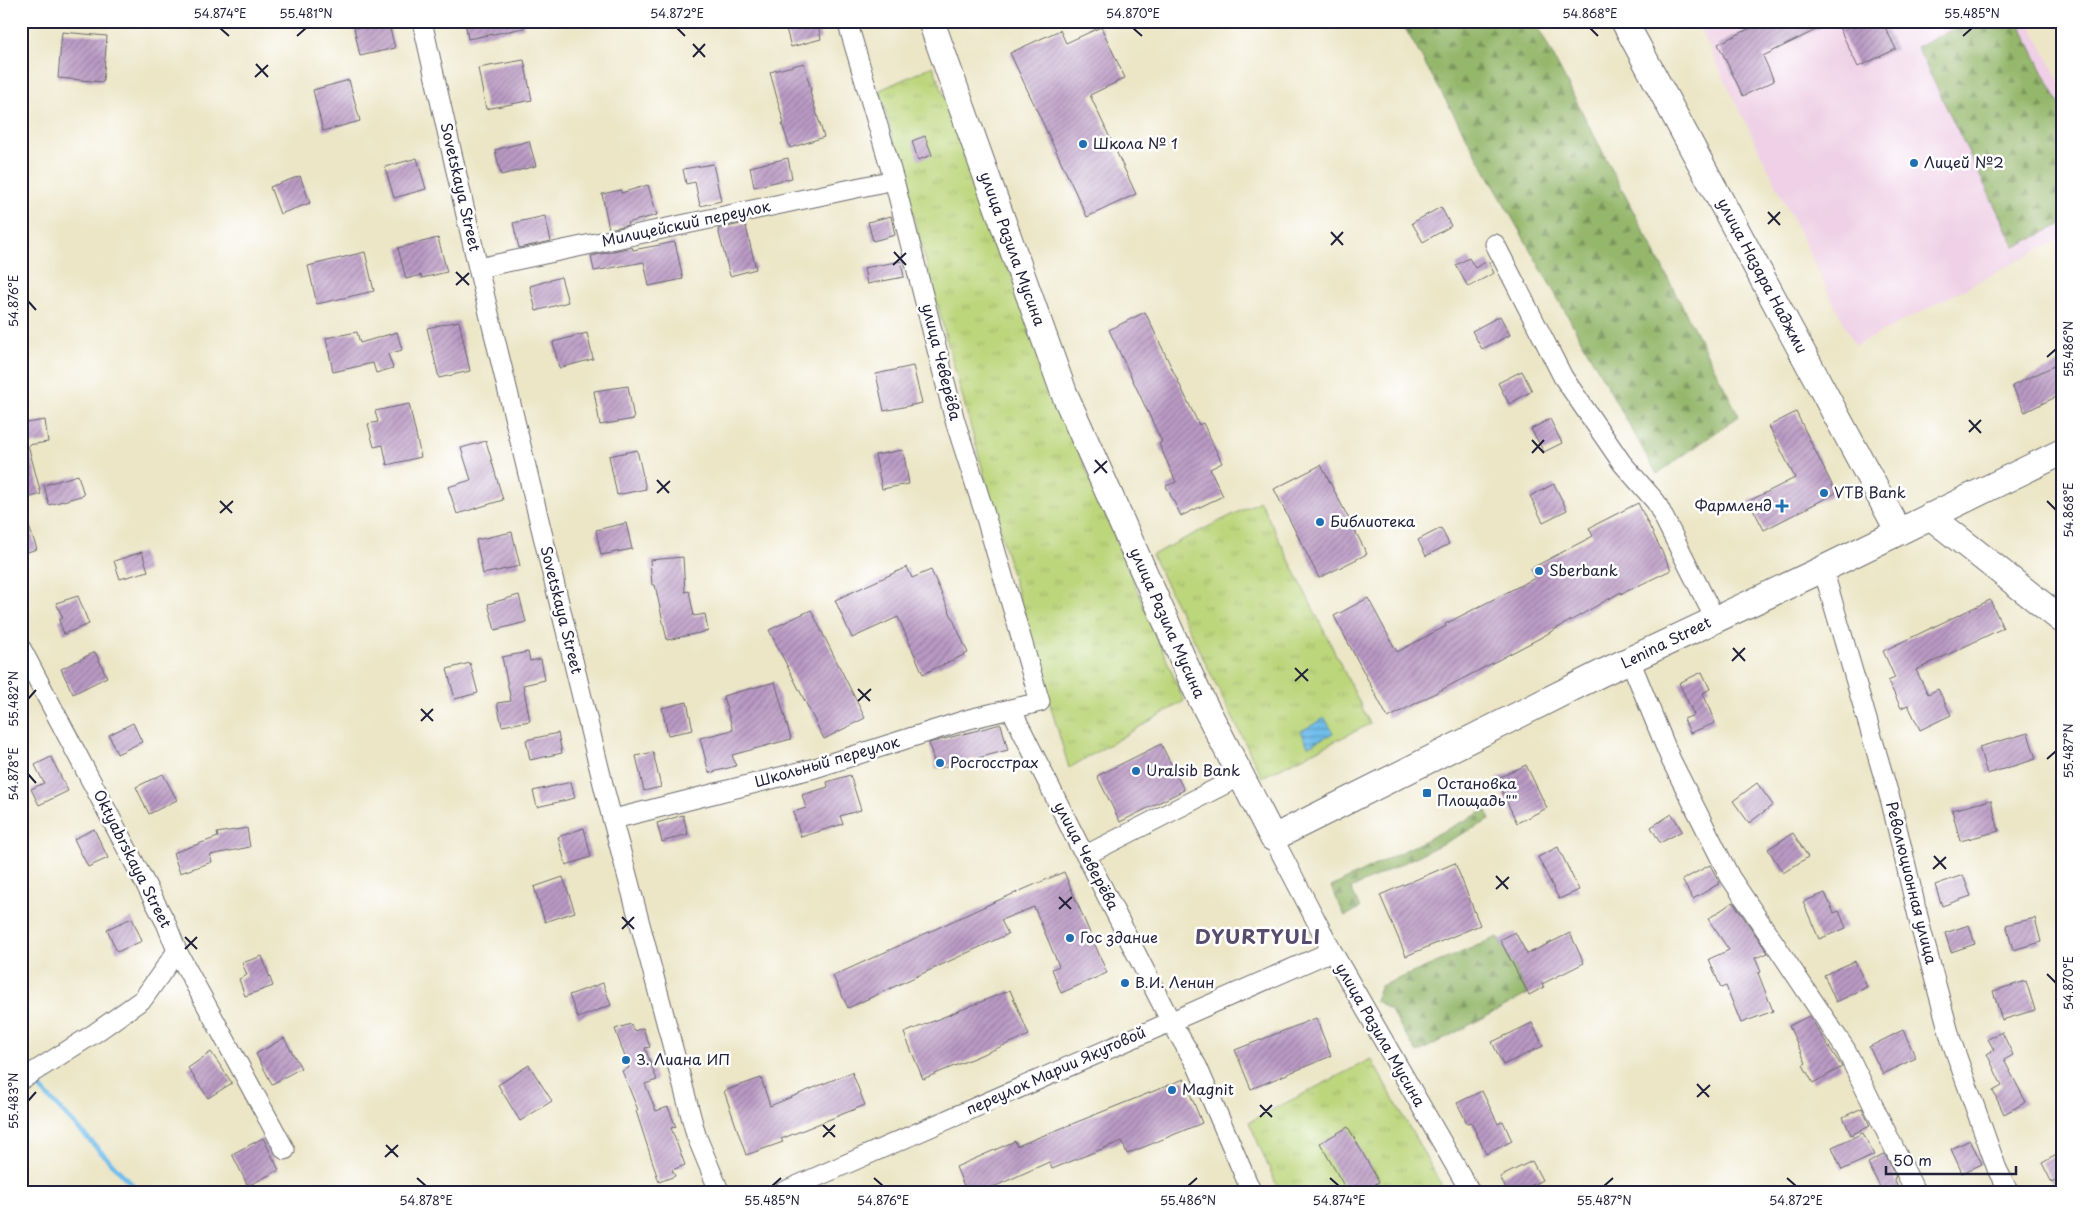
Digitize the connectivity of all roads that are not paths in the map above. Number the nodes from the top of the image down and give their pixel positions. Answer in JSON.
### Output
{"nodes":[{"id":1,"x":422,"y":21,"type":"edge"},
{"id":2,"x":847,"y":21,"type":"edge"},
{"id":3,"x":931,"y":21,"type":"edge"},
{"id":4,"x":1624,"y":21,"type":"edge"},
{"id":5,"x":894,"y":180,"type":"junction"},
{"id":6,"x":1495,"y":244,"type":"dead end"},
{"id":7,"x":478,"y":268,"type":"junction"},
{"id":8,"x":2062,"y":452,"type":"edge"},
{"id":9,"x":1930,"y":516,"type":"junction"},
{"id":10,"x":1899,"y":532,"type":"junction"},
{"id":11,"x":1823,"y":569,"type":"junction"},
{"id":12,"x":1716,"y":619,"type":"junction"},
{"id":13,"x":2062,"y":620,"type":"edge"},
{"id":14,"x":21,"y":648,"type":"edge"},
{"id":15,"x":1630,"y":660,"type":"junction"},
{"id":16,"x":1040,"y":702,"type":"joint"},
{"id":17,"x":1011,"y":709,"type":"junction"},
{"id":18,"x":1241,"y":776,"type":"junction"},
{"id":19,"x":614,"y":819,"type":"junction"},
{"id":20,"x":1273,"y":838,"type":"junction"},
{"id":21,"x":1086,"y":855,"type":"junction"},
{"id":22,"x":177,"y":951,"type":"junction"},
{"id":23,"x":1332,"y":951,"type":"junction"},
{"id":24,"x":1170,"y":1020,"type":"junction"},
{"id":25,"x":21,"y":1080,"type":"edge"},
{"id":26,"x":285,"y":1150,"type":"dead end"},
{"id":27,"x":720,"y":1193,"type":"edge"},
{"id":28,"x":780,"y":1193,"type":"edge"},
{"id":29,"x":1252,"y":1193,"type":"edge"},
{"id":30,"x":1471,"y":1193,"type":"edge"},
{"id":31,"x":1916,"y":1193,"type":"edge"},
{"id":32,"x":2009,"y":1193,"type":"edge"}],
"edges":[{"from":1,"to":7,"type":"street","name":"Sovetskaya Street"},
{"from":2,"to":5,"type":"street","name":"улица Чеверёва"},
{"from":3,"to":18,"type":"main road","name":"улица Разила Мусина"},
{"from":4,"to":10,"type":"main road","name":"улица Назара Наджми"},
{"from":5,"to":7,"type":"street","name":"Милицейский переулок"},
{"from":5,"to":16,"type":"street","name":"улица Чеверёва"},
{"from":6,"to":12,"type":"street"},
{"from":7,"to":19,"type":"street","name":"Sovetskaya Street"},
{"from":8,"to":9,"type":"main road","name":"Lenina Street"},
{"from":9,"to":10,"type":"main road","name":"Lenina Street"},
{"from":9,"to":13,"type":"main road"},
{"from":10,"to":11,"type":"main road","name":"Lenina Street"},
{"from":11,"to":12,"type":"main road","name":"Lenina Street"},
{"from":11,"to":32,"type":"street","name":"Революционная улица"},
{"from":12,"to":15,"type":"main road","name":"Lenina Street"},
{"from":14,"to":22,"type":"street","name":"Oktyabrskaya Street"},
{"from":15,"to":20,"type":"main road","name":"Lenina Street"},
{"from":15,"to":31,"type":"street"},
{"from":16,"to":17,"type":"street","name":"Школьный переулок"},
{"from":17,"to":19,"type":"street","name":"Школьный переулок"},
{"from":17,"to":21,"type":"street","name":"улица Чеверёва"},
{"from":18,"to":20,"type":"main road","name":"улица Разила Мусина"},
{"from":18,"to":21,"type":"street"},
{"from":19,"to":27,"type":"street","name":"Sovetskaya Street"},
{"from":20,"to":23,"type":"street","name":"улица Разила Мусина"},
{"from":21,"to":24,"type":"street","name":"улица Чеверёва"},
{"from":22,"to":25,"type":"street"},
{"from":22,"to":26,"type":"street","name":"Oktyabrskaya Street"},
{"from":23,"to":24,"type":"street","name":"переулок Марии Якутовой"},
{"from":23,"to":30,"type":"street","name":"улица Разила Мусина"},
{"from":24,"to":28,"type":"street","name":"переулок Марии Якутовой"},
{"from":24,"to":29,"type":"street","name":"улица Чеверёва"}]}
